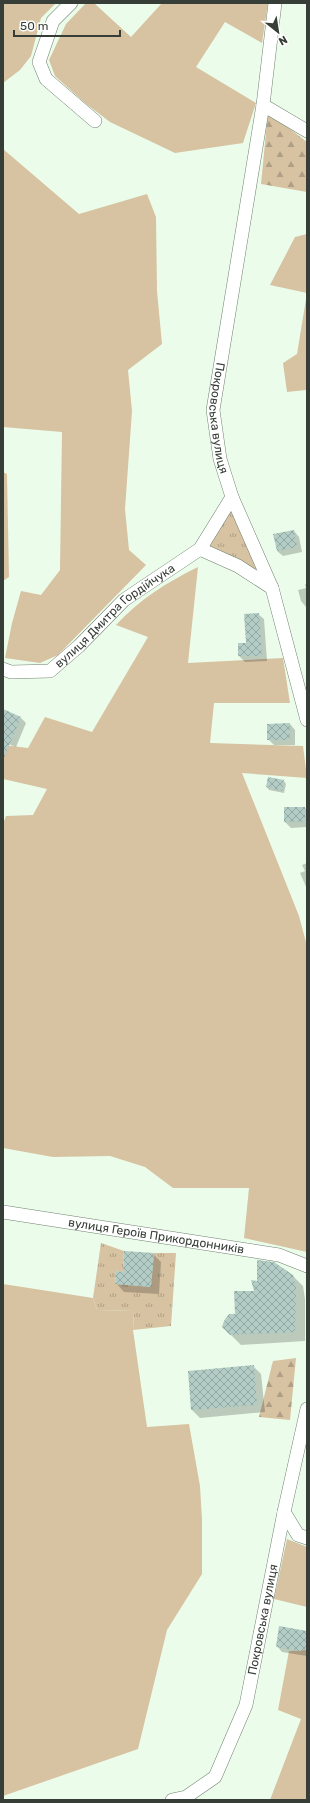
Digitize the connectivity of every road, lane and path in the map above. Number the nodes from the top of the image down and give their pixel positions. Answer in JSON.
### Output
{"nodes":[{"id":1,"x":71,"y":3,"type":"edge"},
{"id":2,"x":275,"y":3,"type":"edge"},
{"id":3,"x":263,"y":105,"type":"junction"},
{"id":4,"x":95,"y":121,"type":"dead end"},
{"id":5,"x":307,"y":131,"type":"edge"},
{"id":6,"x":232,"y":498,"type":"junction"},
{"id":7,"x":200,"y":549,"type":"junction"},
{"id":8,"x":272,"y":588,"type":"junction"},
{"id":9,"x":3,"y":669,"type":"edge"},
{"id":10,"x":307,"y":720,"type":"edge"},
{"id":11,"x":3,"y":1212,"type":"edge"},
{"id":12,"x":307,"y":1266,"type":"edge"},
{"id":13,"x":307,"y":1409,"type":"edge"},
{"id":14,"x":284,"y":1512,"type":"junction"},
{"id":15,"x":307,"y":1538,"type":"edge"},
{"id":16,"x":172,"y":1800,"type":"edge"}],
"edges":[{"from":1,"to":4,"type":"street"},
{"from":2,"to":3,"type":"street","name":"Покровська вулиця"},
{"from":3,"to":5,"type":"street"},
{"from":3,"to":6,"type":"street","name":"Покровська вулиця"},
{"from":6,"to":7,"type":"street","name":"вулиця Дмитра Гордійчука"},
{"from":6,"to":8,"type":"street","name":"Покровська вулиця"},
{"from":7,"to":8,"type":"street"},
{"from":7,"to":9,"type":"street","name":"вулиця Дмитра Гордійчука"},
{"from":8,"to":10,"type":"street","name":"Покровська вулиця"},
{"from":11,"to":12,"type":"street","name":"вулиця Героїв Прикордонників"},
{"from":13,"to":14,"type":"street","name":"Покровська вулиця"},
{"from":14,"to":15,"type":"street"},
{"from":14,"to":16,"type":"street","name":"Покровська вулиця"}]}
